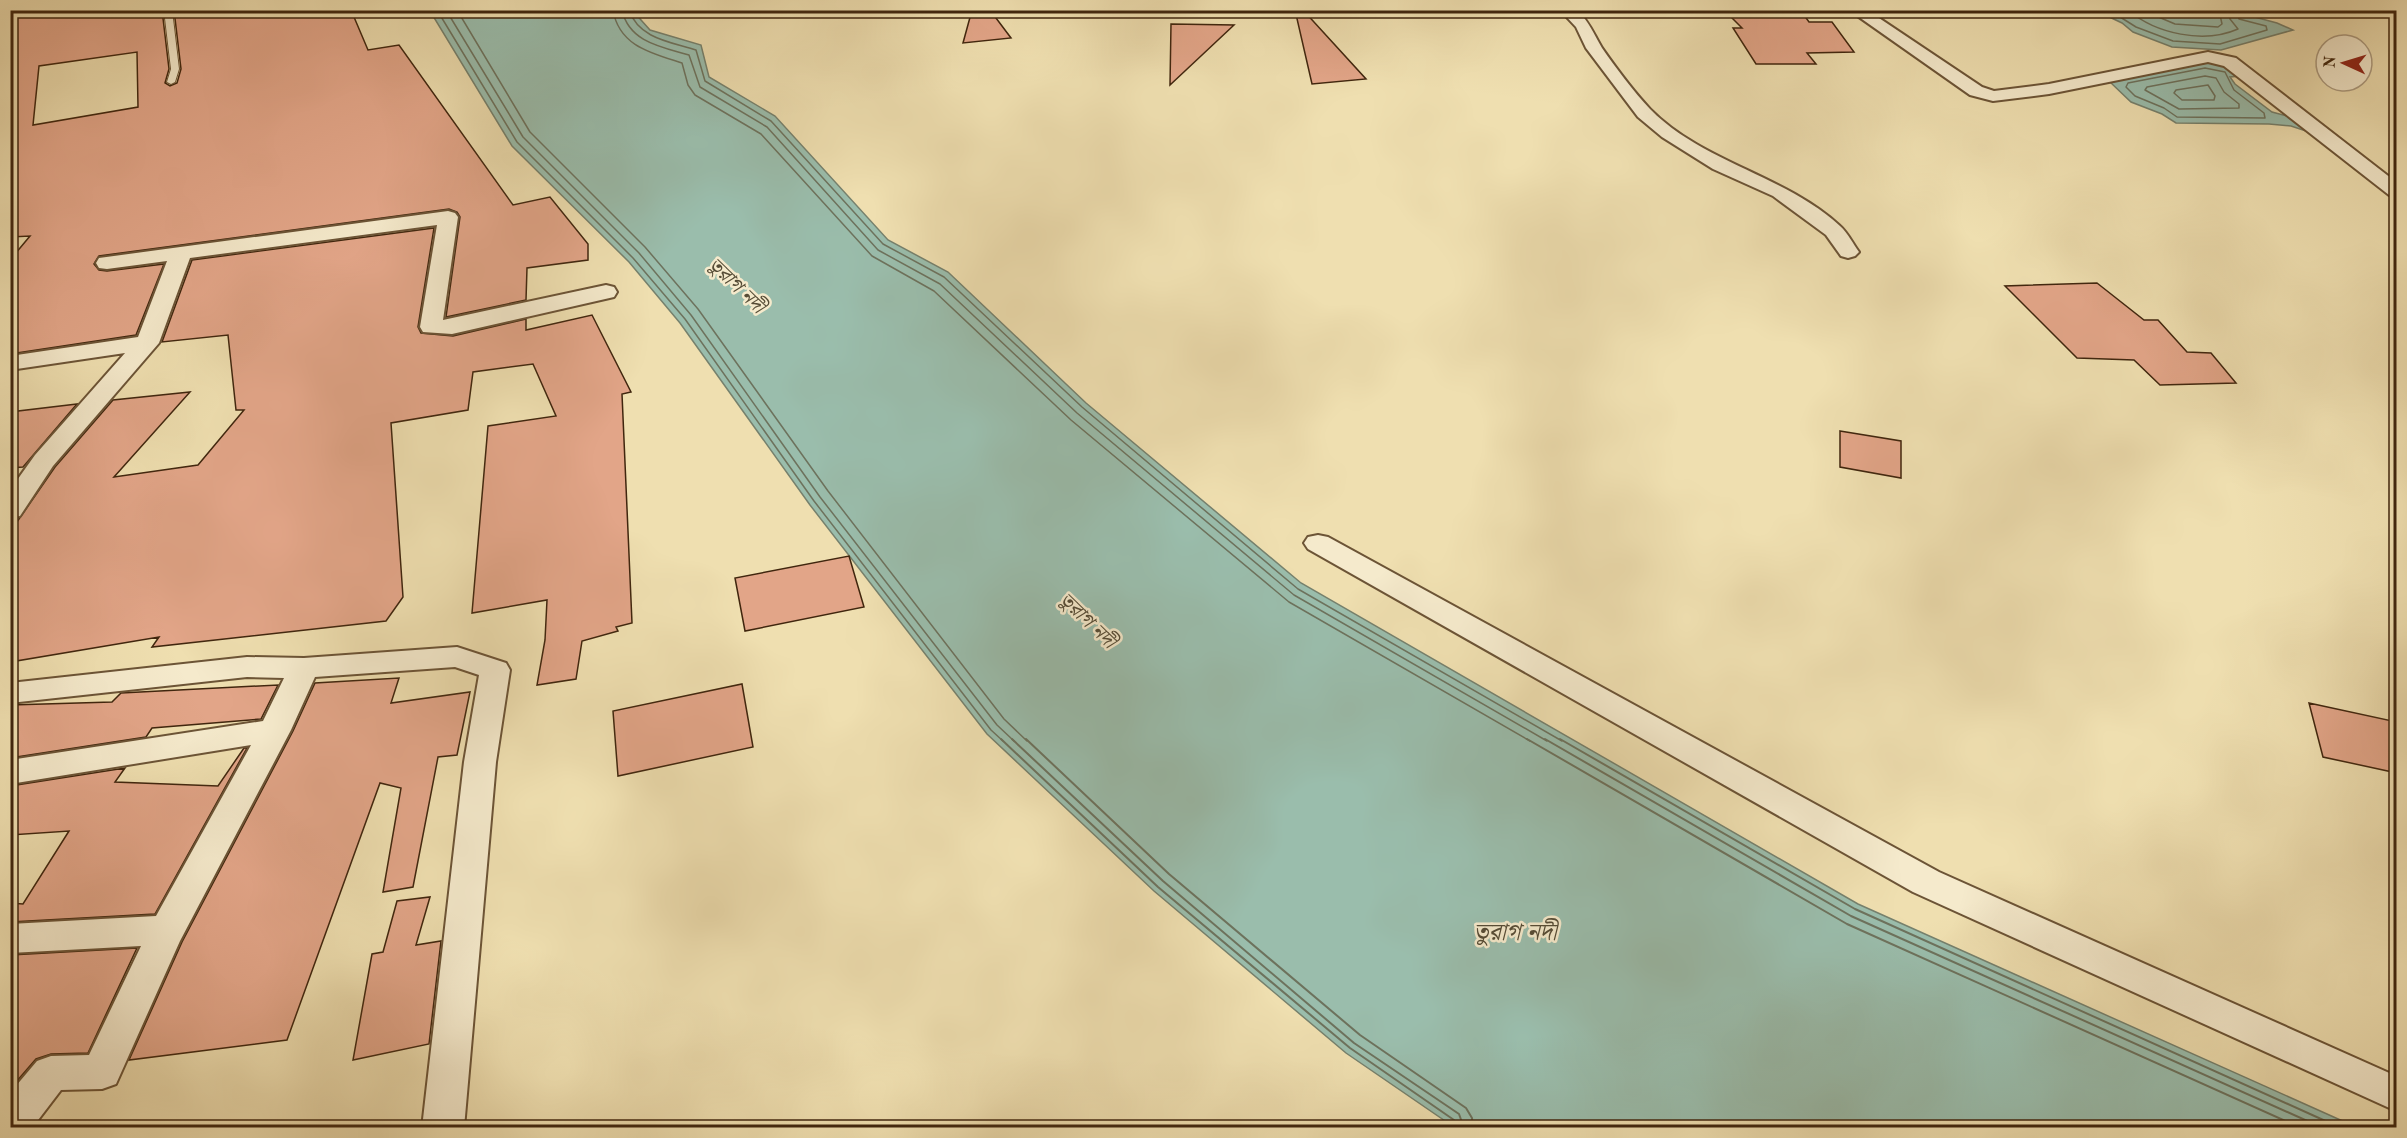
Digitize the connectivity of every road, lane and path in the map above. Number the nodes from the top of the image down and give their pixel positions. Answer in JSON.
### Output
{"nodes":[{"id":1,"x":168,"y":10,"type":"edge"},
{"id":2,"x":1567,"y":10,"type":"edge"},
{"id":3,"x":1856,"y":10,"type":"edge"},
{"id":4,"x":171,"y":82,"type":"dead end"},
{"id":5,"x":2397,"y":191,"type":"edge"},
{"id":6,"x":1848,"y":252,"type":"dead end"},
{"id":7,"x":181,"y":253,"type":"junction"},
{"id":8,"x":107,"y":263,"type":"dead end"},
{"id":9,"x":606,"y":292,"type":"dead end"},
{"id":10,"x":147,"y":343,"type":"junction"},
{"id":11,"x":10,"y":363,"type":"edge"},
{"id":12,"x":10,"y":510,"type":"edge"},
{"id":13,"x":1318,"y":543,"type":"dead end"},
{"id":14,"x":304,"y":668,"type":"junction"},
{"id":15,"x":10,"y":693,"type":"edge"},
{"id":16,"x":275,"y":730,"type":"junction"},
{"id":17,"x":10,"y":772,"type":"edge"},
{"id":18,"x":166,"y":930,"type":"junction"},
{"id":19,"x":10,"y":939,"type":"edge"},
{"id":20,"x":2397,"y":1094,"type":"edge"},
{"id":21,"x":10,"y":1124,"type":"edge"},
{"id":22,"x":443,"y":1128,"type":"edge"}],
"edges":[{"from":1,"to":4,"type":"lane"},
{"from":2,"to":6,"type":"street"},
{"from":3,"to":5,"type":"street"},
{"from":7,"to":8,"type":"street"},
{"from":7,"to":9,"type":"street"},
{"from":7,"to":10,"type":"street"},
{"from":10,"to":11,"type":"street"},
{"from":10,"to":12,"type":"street"},
{"from":13,"to":20,"type":"street"},
{"from":14,"to":15,"type":"street"},
{"from":14,"to":16,"type":"street"},
{"from":14,"to":22,"type":"street"},
{"from":16,"to":17,"type":"street"},
{"from":16,"to":18,"type":"street"},
{"from":18,"to":19,"type":"street"},
{"from":18,"to":21,"type":"street"}]}
